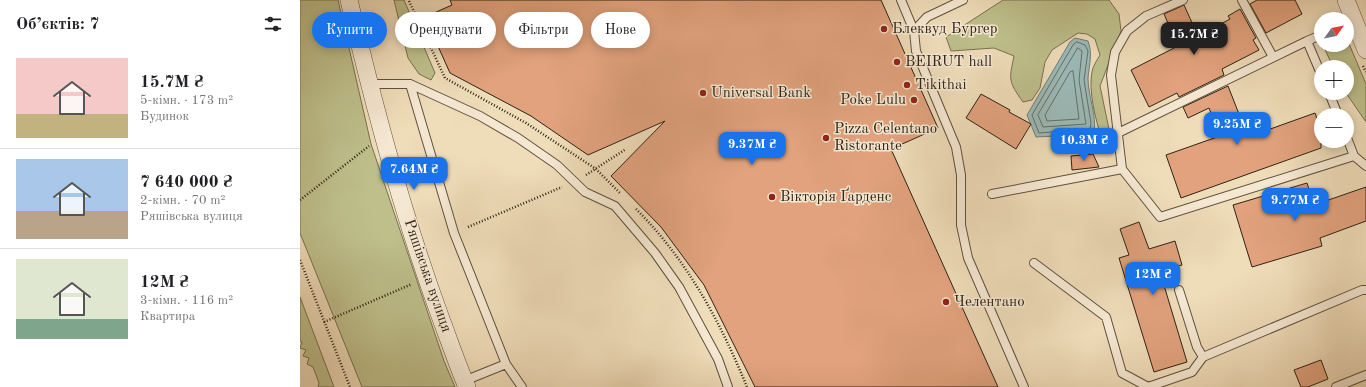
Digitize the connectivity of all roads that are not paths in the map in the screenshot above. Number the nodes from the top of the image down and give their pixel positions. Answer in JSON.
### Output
{"nodes":[{"id":1,"x":349,"y":0,"type":"edge"},
{"id":2,"x":901,"y":0,"type":"edge"},
{"id":3,"x":963,"y":0,"type":"edge"},
{"id":4,"x":1183,"y":0,"type":"edge"},
{"id":5,"x":1242,"y":0,"type":"edge"},
{"id":6,"x":1346,"y":0,"type":"edge"},
{"id":7,"x":1349,"y":12,"type":"edge"},
{"id":8,"x":1354,"y":28,"type":"edge"},
{"id":9,"x":914,"y":31,"type":"junction"},
{"id":10,"x":1314,"y":38,"type":"edge"},
{"id":11,"x":1307,"y":41,"type":"junction"},
{"id":12,"x":1366,"y":50,"type":"edge"},
{"id":13,"x":1273,"y":58,"type":"junction"},
{"id":14,"x":1315,"y":60,"type":"edge"},
{"id":15,"x":368,"y":84,"type":"junction"},
{"id":16,"x":410,"y":84,"type":"junction"},
{"id":17,"x":1118,"y":133,"type":"junction"},
{"id":18,"x":1351,"y":148,"type":"edge"},
{"id":19,"x":1354,"y":156,"type":"junction"},
{"id":20,"x":1366,"y":166,"type":"edge"},
{"id":21,"x":1122,"y":169,"type":"junction"},
{"id":22,"x":992,"y":194,"type":"dead end"},
{"id":23,"x":1034,"y":263,"type":"dead end"},
{"id":24,"x":1179,"y":290,"type":"dead end"},
{"id":25,"x":1366,"y":290,"type":"edge"},
{"id":26,"x":1203,"y":357,"type":"junction"},
{"id":27,"x":506,"y":364,"type":"junction"},
{"id":28,"x":1366,"y":375,"type":"edge"},
{"id":29,"x":466,"y":384,"type":"edge"},
{"id":30,"x":522,"y":387,"type":"edge"},
{"id":31,"x":728,"y":387,"type":"edge"},
{"id":32,"x":1024,"y":387,"type":"edge"},
{"id":33,"x":1336,"y":387,"type":"edge"}],
"edges":[{"from":1,"to":15,"type":"street","name":"Ряшівська вулиця"},
{"from":2,"to":9,"type":"lane"},
{"from":3,"to":9,"type":"lane"},
{"from":4,"to":17,"type":"lane"},
{"from":5,"to":13,"type":"lane"},
{"from":6,"to":7,"type":"street"},
{"from":8,"to":12,"type":"street"},
{"from":9,"to":32,"type":"lane"},
{"from":10,"to":11,"type":"lane"},
{"from":11,"to":13,"type":"lane"},
{"from":11,"to":14,"type":"lane"},
{"from":13,"to":17,"type":"lane"},
{"from":15,"to":16,"type":"lane"},
{"from":15,"to":29,"type":"street","name":"Ряшівська вулиця"},
{"from":16,"to":27,"type":"lane"},
{"from":16,"to":31,"type":"lane"},
{"from":17,"to":21,"type":"lane"},
{"from":18,"to":19,"type":"lane"},
{"from":19,"to":20,"type":"lane"},
{"from":19,"to":21,"type":"lane"},
{"from":21,"to":22,"type":"lane"},
{"from":23,"to":26,"type":"lane"},
{"from":24,"to":26,"type":"lane"},
{"from":25,"to":26,"type":"lane"},
{"from":27,"to":29,"type":"lane"},
{"from":27,"to":30,"type":"lane"},
{"from":28,"to":33,"type":"lane"}]}
